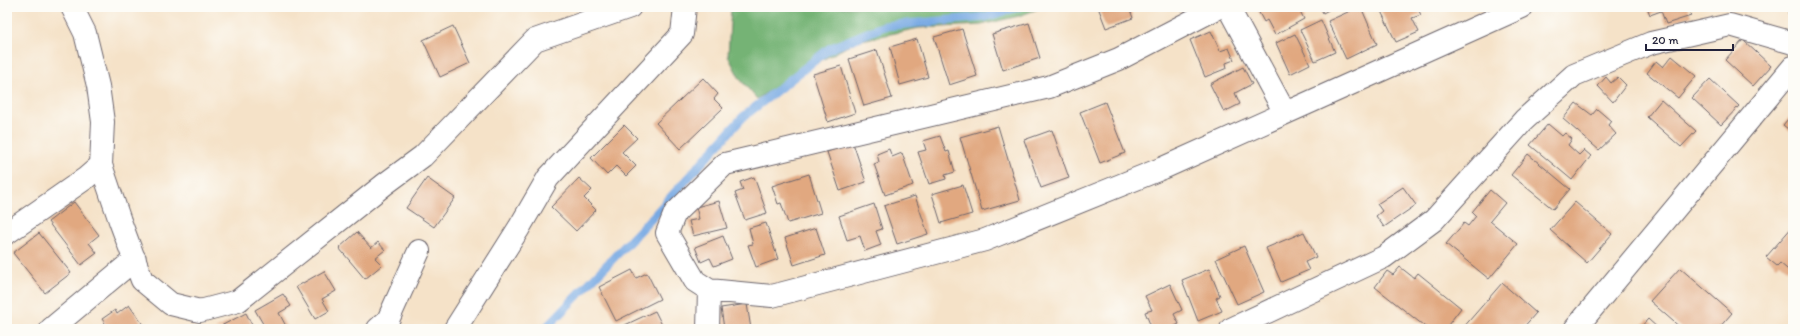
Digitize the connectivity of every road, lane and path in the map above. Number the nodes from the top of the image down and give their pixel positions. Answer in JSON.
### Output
{"nodes":[{"id":1,"x":72,"y":7,"type":"edge"},
{"id":2,"x":630,"y":7,"type":"edge"},
{"id":3,"x":685,"y":7,"type":"edge"},
{"id":4,"x":1219,"y":7,"type":"edge"},
{"id":5,"x":1228,"y":7,"type":"edge"},
{"id":6,"x":1522,"y":7,"type":"edge"},
{"id":7,"x":1793,"y":42,"type":"edge"},
{"id":8,"x":1793,"y":67,"type":"edge"},
{"id":9,"x":1285,"y":113,"type":"junction"},
{"id":10,"x":101,"y":165,"type":"junction"},
{"id":11,"x":7,"y":233,"type":"edge"},
{"id":12,"x":419,"y":251,"type":"dead end"},
{"id":13,"x":135,"y":259,"type":"junction"},
{"id":14,"x":709,"y":290,"type":"junction"},
{"id":15,"x":51,"y":329,"type":"edge"},
{"id":16,"x":378,"y":329,"type":"edge"},
{"id":17,"x":455,"y":329,"type":"edge"},
{"id":18,"x":708,"y":329,"type":"edge"},
{"id":19,"x":1231,"y":329,"type":"edge"},
{"id":20,"x":1576,"y":329,"type":"edge"}],
"edges":[{"from":1,"to":10,"type":"street"},
{"from":2,"to":13,"type":"street"},
{"from":3,"to":17,"type":"street"},
{"from":4,"to":14,"type":"street"},
{"from":5,"to":9,"type":"street"},
{"from":6,"to":9,"type":"street"},
{"from":7,"to":19,"type":"street"},
{"from":8,"to":20,"type":"street"},
{"from":9,"to":14,"type":"street"},
{"from":10,"to":11,"type":"street"},
{"from":10,"to":13,"type":"street"},
{"from":12,"to":16,"type":"street"},
{"from":13,"to":15,"type":"street"},
{"from":14,"to":18,"type":"street"}]}
